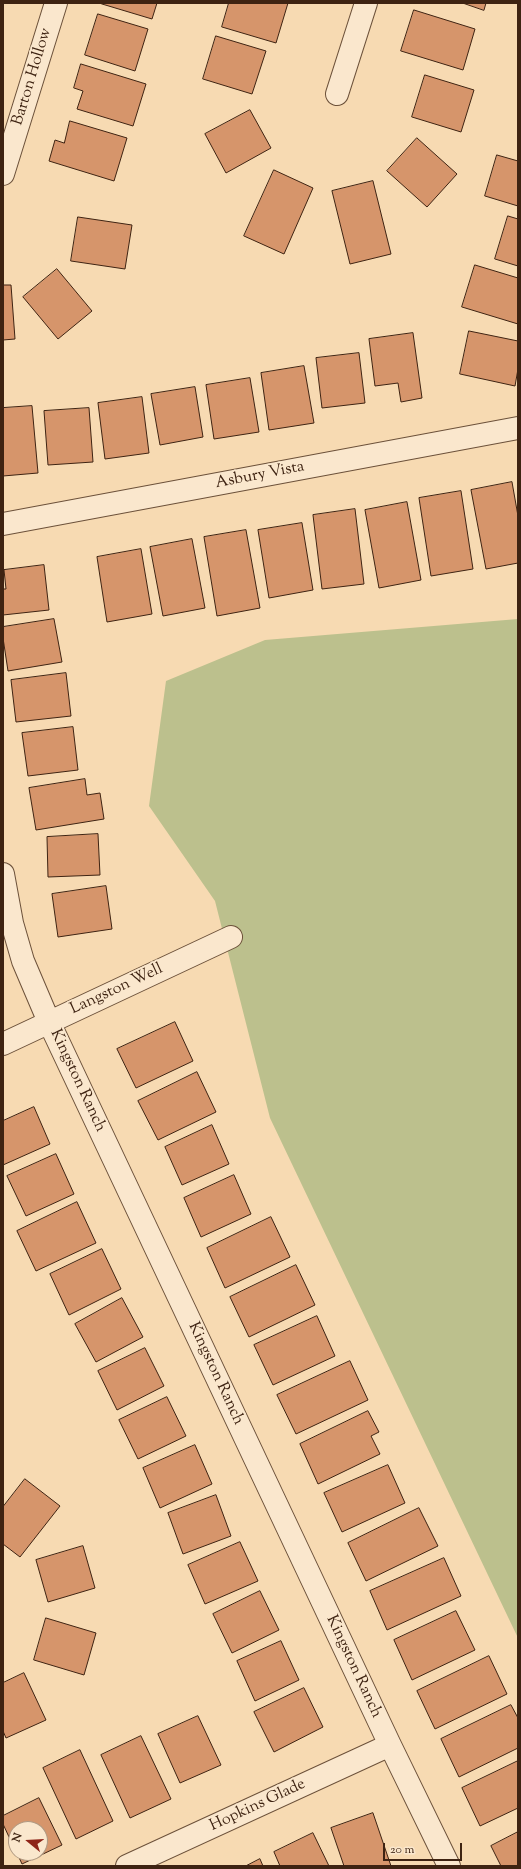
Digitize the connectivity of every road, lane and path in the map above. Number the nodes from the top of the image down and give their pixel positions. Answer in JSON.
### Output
{"nodes":[{"id":1,"x":56,"y":3,"type":"edge"},
{"id":2,"x":366,"y":3,"type":"edge"},
{"id":3,"x":337,"y":94,"type":"dead end"},
{"id":4,"x":3,"y":174,"type":"edge"},
{"id":5,"x":518,"y":428,"type":"edge"},
{"id":6,"x":3,"y":524,"type":"edge"},
{"id":7,"x":3,"y":874,"type":"edge"},
{"id":8,"x":231,"y":937,"type":"dead end"},
{"id":9,"x":50,"y":1022,"type":"junction"},
{"id":10,"x":3,"y":1044,"type":"edge"},
{"id":11,"x":390,"y":1745,"type":"junction"},
{"id":12,"x":127,"y":1866,"type":"edge"},
{"id":13,"x":449,"y":1866,"type":"edge"}],
"edges":[{"from":1,"to":4,"type":"street","name":"Barton Hollow"},
{"from":2,"to":3,"type":"street"},
{"from":5,"to":6,"type":"street","name":"Asbury Vista"},
{"from":7,"to":9,"type":"street","name":"Kingston Ranch"},
{"from":8,"to":9,"type":"street","name":"Langston Well"},
{"from":9,"to":10,"type":"street","name":"Langston Well"},
{"from":9,"to":11,"type":"street","name":"Kingston Ranch"},
{"from":11,"to":12,"type":"street","name":"Hopkins Glade"},
{"from":11,"to":13,"type":"street","name":"Kingston Ranch"}]}
